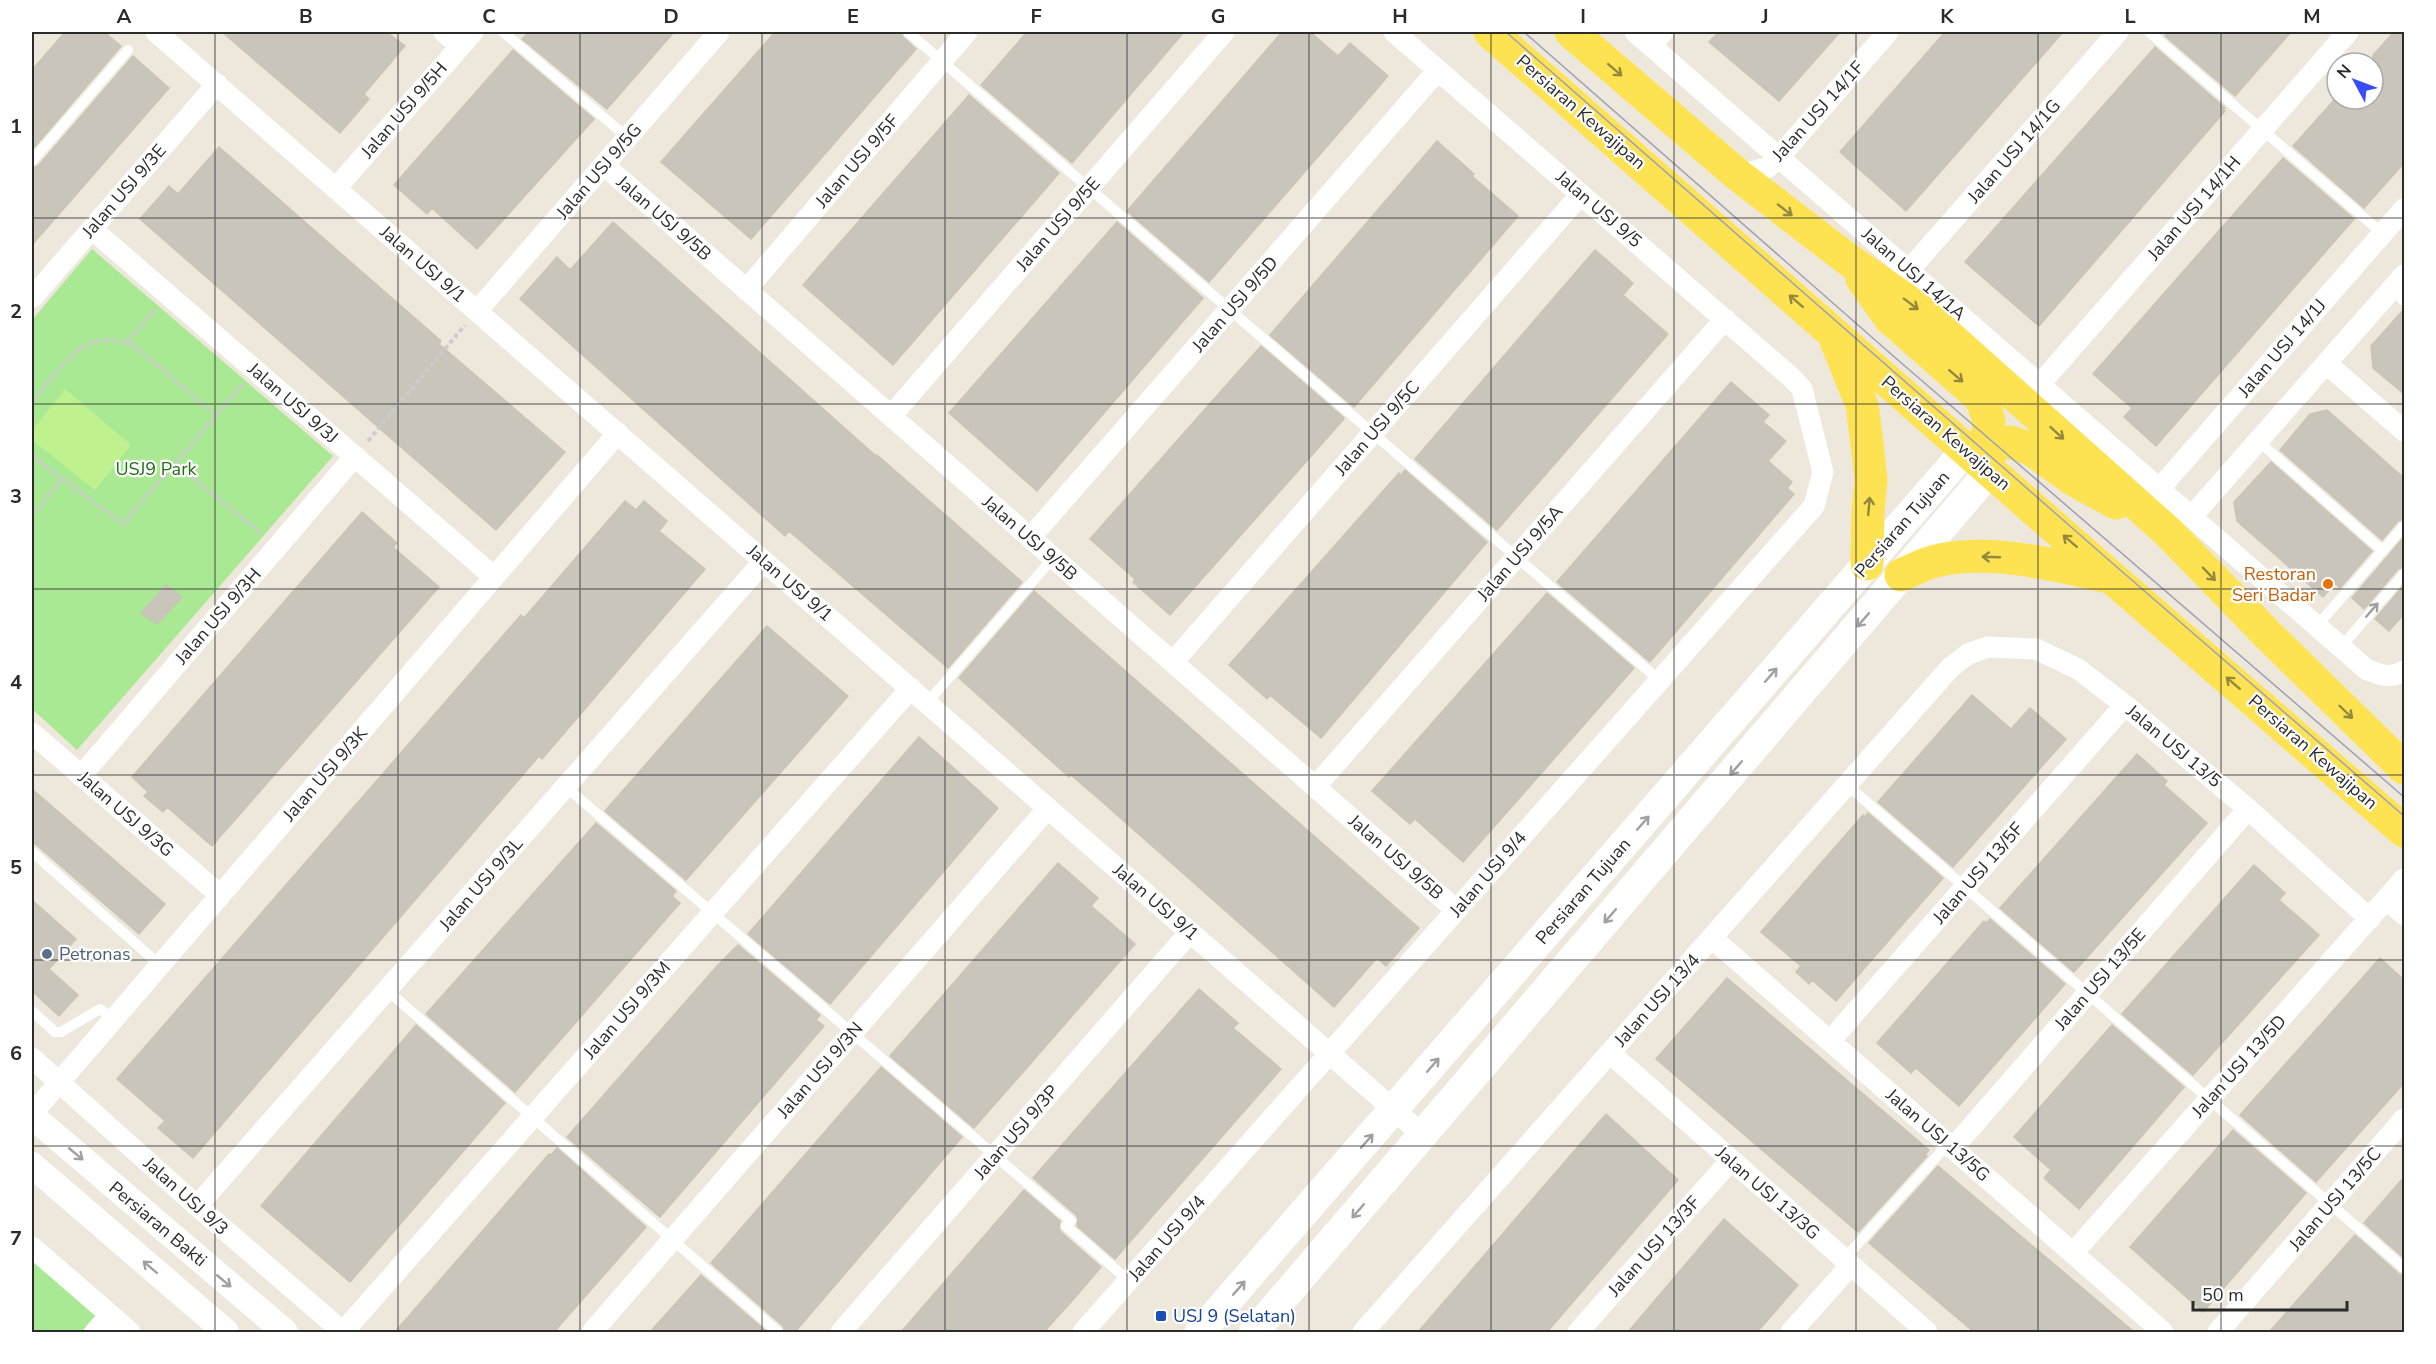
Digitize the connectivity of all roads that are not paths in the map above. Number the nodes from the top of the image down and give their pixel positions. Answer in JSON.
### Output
{"nodes":[{"id":1,"x":156,"y":32,"type":"edge"},
{"id":2,"x":444,"y":32,"type":"edge"},
{"id":3,"x":503,"y":32,"type":"edge"},
{"id":4,"x":719,"y":32,"type":"edge"},
{"id":5,"x":908,"y":32,"type":"edge"},
{"id":6,"x":967,"y":32,"type":"edge"},
{"id":7,"x":1224,"y":32,"type":"edge"},
{"id":8,"x":1394,"y":32,"type":"edge"},
{"id":9,"x":1490,"y":32,"type":"edge"},
{"id":10,"x":1571,"y":32,"type":"edge"},
{"id":11,"x":1635,"y":32,"type":"edge"},
{"id":12,"x":1888,"y":32,"type":"edge"},
{"id":13,"x":2118,"y":32,"type":"edge"},
{"id":14,"x":2149,"y":32,"type":"edge"},
{"id":15,"x":2348,"y":32,"type":"edge"},
{"id":16,"x":1657,"y":38,"type":"edge"},
{"id":17,"x":466,"y":39,"type":"edge"},
{"id":18,"x":128,"y":50,"type":"dead end"},
{"id":19,"x":942,"y":61,"type":"junction"},
{"id":20,"x":1438,"y":70,"type":"junction"},
{"id":21,"x":217,"y":84,"type":"junction"},
{"id":22,"x":2262,"y":130,"type":"junction"},
{"id":23,"x":627,"y":138,"type":"junction"},
{"id":24,"x":1779,"y":156,"type":"junction"},
{"id":25,"x":32,"y":161,"type":"edge"},
{"id":26,"x":604,"y":165,"type":"junction"},
{"id":27,"x":1738,"y":175,"type":"junction"},
{"id":28,"x":336,"y":188,"type":"junction"},
{"id":29,"x":1089,"y":188,"type":"junction"},
{"id":30,"x":1581,"y":194,"type":"junction"},
{"id":31,"x":2404,"y":209,"type":"edge"},
{"id":32,"x":92,"y":229,"type":"junction"},
{"id":33,"x":2382,"y":234,"type":"junction"},
{"id":34,"x":1846,"y":258,"type":"junction"},
{"id":35,"x":1909,"y":270,"type":"junction"},
{"id":36,"x":2400,"y":289,"type":"edge"},
{"id":37,"x":747,"y":290,"type":"junction"},
{"id":38,"x":32,"y":298,"type":"edge"},
{"id":39,"x":1230,"y":310,"type":"junction"},
{"id":40,"x":477,"y":311,"type":"junction"},
{"id":41,"x":1725,"y":320,"type":"junction"},
{"id":42,"x":1834,"y":334,"type":"junction"},
{"id":43,"x":2327,"y":364,"type":"junction"},
{"id":44,"x":2040,"y":384,"type":"junction"},
{"id":45,"x":1802,"y":389,"type":"joint"},
{"id":46,"x":891,"y":416,"type":"junction"},
{"id":47,"x":2404,"y":431,"type":"edge"},
{"id":48,"x":618,"y":433,"type":"junction"},
{"id":49,"x":1373,"y":433,"type":"junction"},
{"id":50,"x":2258,"y":441,"type":"junction"},
{"id":51,"x":1981,"y":455,"type":"junction"},
{"id":52,"x":355,"y":456,"type":"junction"},
{"id":53,"x":2160,"y":488,"type":"junction"},
{"id":54,"x":2180,"y":524,"type":"junction"},
{"id":55,"x":2404,"y":526,"type":"edge"},
{"id":56,"x":1030,"y":538,"type":"junction"},
{"id":57,"x":2383,"y":551,"type":"junction"},
{"id":58,"x":1516,"y":557,"type":"junction"},
{"id":59,"x":1053,"y":558,"type":"junction"},
{"id":60,"x":764,"y":561,"type":"junction"},
{"id":61,"x":1868,"y":564,"type":"junction"},
{"id":62,"x":2404,"y":574,"type":"edge"},
{"id":63,"x":1901,"y":575,"type":"junction"},
{"id":64,"x":494,"y":577,"type":"junction"},
{"id":65,"x":2111,"y":577,"type":"junction"},
{"id":66,"x":2317,"y":626,"type":"junction"},
{"id":67,"x":2341,"y":647,"type":"junction"},
{"id":68,"x":1173,"y":662,"type":"junction"},
{"id":69,"x":1950,"y":668,"type":"joint"},
{"id":70,"x":2404,"y":671,"type":"edge"},
{"id":71,"x":1659,"y":680,"type":"junction"},
{"id":72,"x":911,"y":688,"type":"junction"},
{"id":73,"x":927,"y":703,"type":"junction"},
{"id":74,"x":2125,"y":705,"type":"junction"},
{"id":75,"x":32,"y":733,"type":"edge"},
{"id":76,"x":2403,"y":765,"type":"edge"},
{"id":77,"x":81,"y":776,"type":"junction"},
{"id":78,"x":1847,"y":785,"type":"junction"},
{"id":79,"x":566,"y":787,"type":"junction"},
{"id":80,"x":1316,"y":787,"type":"junction"},
{"id":81,"x":1048,"y":807,"type":"junction"},
{"id":82,"x":2248,"y":809,"type":"junction"},
{"id":83,"x":2404,"y":831,"type":"edge"},
{"id":84,"x":32,"y":852,"type":"edge"},
{"id":85,"x":2404,"y":879,"type":"edge"},
{"id":86,"x":1966,"y":887,"type":"junction"},
{"id":87,"x":220,"y":895,"type":"junction"},
{"id":88,"x":2387,"y":900,"type":"junction"},
{"id":89,"x":1456,"y":910,"type":"junction"},
{"id":90,"x":713,"y":913,"type":"junction"},
{"id":91,"x":2404,"y":915,"type":"edge"},
{"id":92,"x":2370,"y":919,"type":"junction"},
{"id":93,"x":1190,"y":932,"type":"junction"},
{"id":94,"x":1712,"y":938,"type":"junction"},
{"id":95,"x":160,"y":965,"type":"junction"},
{"id":96,"x":387,"y":990,"type":"junction"},
{"id":97,"x":2088,"y":993,"type":"junction"},
{"id":98,"x":32,"y":1011,"type":"edge"},
{"id":99,"x":113,"y":1019,"type":"junction"},
{"id":100,"x":852,"y":1033,"type":"junction"},
{"id":101,"x":1830,"y":1041,"type":"junction"},
{"id":102,"x":1330,"y":1053,"type":"junction"},
{"id":103,"x":1610,"y":1053,"type":"junction"},
{"id":104,"x":32,"y":1058,"type":"edge"},
{"id":105,"x":59,"y":1082,"type":"junction"},
{"id":106,"x":2210,"y":1099,"type":"junction"},
{"id":107,"x":1394,"y":1109,"type":"junction"},
{"id":108,"x":32,"y":1115,"type":"edge"},
{"id":109,"x":533,"y":1117,"type":"junction"},
{"id":110,"x":2404,"y":1119,"type":"edge"},
{"id":111,"x":1423,"y":1135,"type":"junction"},
{"id":112,"x":1950,"y":1146,"type":"junction"},
{"id":113,"x":995,"y":1156,"type":"junction"},
{"id":114,"x":1731,"y":1160,"type":"junction"},
{"id":115,"x":32,"y":1165,"type":"edge"},
{"id":116,"x":2331,"y":1204,"type":"junction"},
{"id":117,"x":197,"y":1206,"type":"junction"},
{"id":118,"x":672,"y":1240,"type":"junction"},
{"id":119,"x":32,"y":1247,"type":"edge"},
{"id":120,"x":2073,"y":1253,"type":"junction"},
{"id":121,"x":1847,"y":1262,"type":"junction"},
{"id":122,"x":2404,"y":1268,"type":"edge"},
{"id":123,"x":1129,"y":1281,"type":"junction"},
{"id":124,"x":110,"y":1315,"type":"junction"},
{"id":125,"x":2152,"y":1329,"type":"edge"},
{"id":126,"x":95,"y":1332,"type":"edge"},
{"id":127,"x":130,"y":1332,"type":"edge"},
{"id":128,"x":226,"y":1332,"type":"edge"},
{"id":129,"x":285,"y":1332,"type":"edge"},
{"id":130,"x":343,"y":1332,"type":"edge"},
{"id":131,"x":592,"y":1332,"type":"edge"},
{"id":132,"x":778,"y":1332,"type":"edge"},
{"id":133,"x":841,"y":1332,"type":"edge"},
{"id":134,"x":1083,"y":1332,"type":"edge"},
{"id":135,"x":1200,"y":1332,"type":"edge"},
{"id":136,"x":1254,"y":1332,"type":"edge"},
{"id":137,"x":1363,"y":1332,"type":"edge"},
{"id":138,"x":1578,"y":1332,"type":"edge"},
{"id":139,"x":1791,"y":1332,"type":"edge"},
{"id":140,"x":1927,"y":1332,"type":"edge"},
{"id":141,"x":2218,"y":1332,"type":"edge"}],
"edges":[{"from":1,"to":21,"type":"street","name":"Jalan USJ 9/1"},
{"from":2,"to":17,"type":"street"},
{"from":3,"to":23,"type":"lane"},
{"from":4,"to":23,"type":"street","name":"Jalan USJ 9/5G"},
{"from":5,"to":19,"type":"lane"},
{"from":6,"to":19,"type":"street","name":"Jalan USJ 9/5F"},
{"from":7,"to":29,"type":"street","name":"Jalan USJ 9/5E"},
{"from":8,"to":20,"type":"street","name":"Jalan USJ 9/5"},
{"from":42,"to":9,"type":"main road","name":"Persiaran Kewajipan","one_way":true},
{"from":10,"to":27,"type":"main road","one_way":true},
{"from":11,"to":16,"type":"street","name":"Jalan USJ 14/1A"},
{"from":12,"to":24,"type":"street","name":"Jalan USJ 14/1F"},
{"from":13,"to":35,"type":"street","name":"Jalan USJ 14/1G"},
{"from":14,"to":22,"type":"lane"},
{"from":15,"to":22,"type":"street","name":"Jalan USJ 14/1H"},
{"from":16,"to":24,"type":"street","name":"Jalan USJ 14/1A"},
{"from":17,"to":28,"type":"street","name":"Jalan USJ 9/5H"},
{"from":18,"to":25,"type":"lane"},
{"from":19,"to":29,"type":"lane"},
{"from":19,"to":37,"type":"street","name":"Jalan USJ 9/5F"},
{"from":20,"to":30,"type":"street","name":"Jalan USJ 9/5"},
{"from":20,"to":39,"type":"street","name":"Jalan USJ 9/5D"},
{"from":21,"to":28,"type":"street","name":"Jalan USJ 9/1"},
{"from":21,"to":32,"type":"street","name":"Jalan USJ 9/3E"},
{"from":22,"to":33,"type":"lane"},
{"from":22,"to":44,"type":"street","name":"Jalan USJ 14/1H"},
{"from":23,"to":26,"type":"street","name":"Jalan USJ 9/5G"},
{"from":24,"to":27,"type":"street","name":"Jalan USJ 14/1F"},
{"from":24,"to":35,"type":"street","name":"Jalan USJ 14/1A"},
{"from":26,"to":37,"type":"street","name":"Jalan USJ 9/5B"},
{"from":26,"to":40,"type":"street","name":"Jalan USJ 9/5G"},
{"from":27,"to":34,"type":"main road","one_way":true},
{"from":28,"to":40,"type":"street","name":"Jalan USJ 9/1"},
{"from":29,"to":39,"type":"lane"},
{"from":29,"to":46,"type":"street","name":"Jalan USJ 9/5E"},
{"from":30,"to":41,"type":"street","name":"Jalan USJ 9/5"},
{"from":30,"to":49,"type":"street","name":"Jalan USJ 9/5C"},
{"from":31,"to":33,"type":"street","name":"Jalan USJ 14/1J"},
{"from":32,"to":38,"type":"street","name":"Jalan USJ 9/3E"},
{"from":32,"to":52,"type":"street","name":"Jalan USJ 9/3J"},
{"from":33,"to":53,"type":"street","name":"Jalan USJ 14/1J"},
{"from":34,"to":51,"type":"main road","one_way":true},
{"from":34,"to":54,"type":"main road","one_way":true},
{"from":35,"to":44,"type":"street","name":"Jalan USJ 14/1A"},
{"from":36,"to":43,"type":"street"},
{"from":37,"to":46,"type":"street","name":"Jalan USJ 9/5B"},
{"from":39,"to":49,"type":"lane"},
{"from":39,"to":56,"type":"street","name":"Jalan USJ 9/5D"},
{"from":40,"to":48,"type":"street","name":"Jalan USJ 9/1"},
{"from":41,"to":45,"type":"street","name":"Jalan USJ 9/5"},
{"from":41,"to":58,"type":"street","name":"Jalan USJ 9/5A"},
{"from":42,"to":51,"type":"main road","name":"Persiaran Kewajipan"},
{"from":61,"to":42,"type":"main road","one_way":true},
{"from":43,"to":47,"type":"street"},
{"from":43,"to":50,"type":"street"},
{"from":44,"to":53,"type":"street","name":"Jalan USJ 14/1A"},
{"from":45,"to":71,"type":"street","name":"Jalan USJ 9/4"},
{"from":46,"to":56,"type":"street","name":"Jalan USJ 9/5B"},
{"from":48,"to":60,"type":"street","name":"Jalan USJ 9/1"},
{"from":48,"to":64,"type":"street","name":"Jalan USJ 9/3K"},
{"from":49,"to":58,"type":"lane"},
{"from":49,"to":68,"type":"street","name":"Jalan USJ 9/5C"},
{"from":50,"to":54,"type":"street"},
{"from":50,"to":57,"type":"lane"},
{"from":51,"to":54,"type":"main road"},
{"from":51,"to":61,"type":"main road","name":"Persiaran Tujuan"},
{"from":51,"to":63,"type":"main road","name":"Persiaran Tujuan"},
{"from":65,"to":51,"type":"main road","name":"Persiaran Kewajipan","one_way":true},
{"from":52,"to":64,"type":"street","name":"Jalan USJ 9/3J"},
{"from":52,"to":77,"type":"street","name":"Jalan USJ 9/3H"},
{"from":53,"to":54,"type":"street","name":"Jalan USJ 14/1A"},
{"from":54,"to":66,"type":"street","name":"Jalan USJ 14/1A"},
{"from":54,"to":76,"type":"main road","one_way":true},
{"from":55,"to":57,"type":"lane"},
{"from":56,"to":59,"type":"street","name":"Jalan USJ 9/5B"},
{"from":57,"to":66,"type":"lane"},
{"from":58,"to":71,"type":"lane"},
{"from":58,"to":80,"type":"street","name":"Jalan USJ 9/5A"},
{"from":59,"to":68,"type":"street","name":"Jalan USJ 9/5B"},
{"from":59,"to":73,"type":"lane"},
{"from":60,"to":72,"type":"street","name":"Jalan USJ 9/1"},
{"from":60,"to":79,"type":"street","name":"Jalan USJ 9/3L"},
{"from":107,"to":61,"type":"main road","name":"Persiaran Tujuan","one_way":true},
{"from":67,"to":62,"type":"lane","one_way":true},
{"from":65,"to":63,"type":"main road","one_way":true},
{"from":63,"to":111,"type":"main road","name":"Persiaran Tujuan","one_way":true},
{"from":64,"to":87,"type":"street","name":"Jalan USJ 9/3K"},
{"from":83,"to":65,"type":"main road","name":"Persiaran Kewajipan","one_way":true},
{"from":66,"to":67,"type":"street","name":"Jalan USJ 14/1A"},
{"from":67,"to":70,"type":"street","name":"Jalan USJ 14/1A"},
{"from":68,"to":80,"type":"street","name":"Jalan USJ 9/5B"},
{"from":69,"to":74,"type":"street","name":"Jalan USJ 13/5"},
{"from":69,"to":78,"type":"street","name":"Jalan USJ 13/4"},
{"from":71,"to":89,"type":"street","name":"Jalan USJ 9/4"},
{"from":72,"to":73,"type":"street","name":"Jalan USJ 9/1"},
{"from":72,"to":90,"type":"street","name":"Jalan USJ 9/3M"},
{"from":73,"to":81,"type":"street","name":"Jalan USJ 9/1"},
{"from":74,"to":82,"type":"street","name":"Jalan USJ 13/5"},
{"from":74,"to":86,"type":"street","name":"Jalan USJ 13/5F"},
{"from":75,"to":77,"type":"street","name":"Jalan USJ 9/3G"},
{"from":77,"to":87,"type":"street","name":"Jalan USJ 9/3G"},
{"from":78,"to":86,"type":"lane"},
{"from":78,"to":94,"type":"street","name":"Jalan USJ 13/4"},
{"from":79,"to":90,"type":"lane"},
{"from":79,"to":96,"type":"street","name":"Jalan USJ 9/3L"},
{"from":80,"to":89,"type":"street","name":"Jalan USJ 9/5B"},
{"from":81,"to":93,"type":"street","name":"Jalan USJ 9/1"},
{"from":81,"to":100,"type":"street","name":"Jalan USJ 9/3N"},
{"from":82,"to":92,"type":"street","name":"Jalan USJ 13/5"},
{"from":82,"to":97,"type":"street","name":"Jalan USJ 13/5E"},
{"from":84,"to":95,"type":"lane"},
{"from":85,"to":88,"type":"street","name":"Jalan USJ 13/5D"},
{"from":86,"to":97,"type":"lane"},
{"from":86,"to":101,"type":"street","name":"Jalan USJ 13/5F"},
{"from":87,"to":95,"type":"street","name":"Jalan USJ 9/3K"},
{"from":88,"to":91,"type":"street"},
{"from":88,"to":92,"type":"street","name":"Jalan USJ 13/5D"},
{"from":89,"to":102,"type":"street","name":"Jalan USJ 9/4"},
{"from":90,"to":100,"type":"lane"},
{"from":90,"to":109,"type":"street","name":"Jalan USJ 9/3M"},
{"from":92,"to":106,"type":"street","name":"Jalan USJ 13/5D"},
{"from":93,"to":102,"type":"street","name":"Jalan USJ 9/1"},
{"from":93,"to":113,"type":"street","name":"Jalan USJ 9/3P"},
{"from":94,"to":101,"type":"street","name":"Jalan USJ 13/5G"},
{"from":94,"to":103,"type":"street","name":"Jalan USJ 13/4"},
{"from":95,"to":99,"type":"street","name":"Jalan USJ 9/3K"},
{"from":96,"to":109,"type":"lane"},
{"from":96,"to":117,"type":"street","name":"Jalan USJ 9/3L"},
{"from":97,"to":106,"type":"lane"},
{"from":97,"to":112,"type":"street","name":"Jalan USJ 13/5E"},
{"from":98,"to":99,"type":"lane"},
{"from":99,"to":105,"type":"street","name":"Jalan USJ 9/3K"},
{"from":100,"to":113,"type":"lane"},
{"from":100,"to":118,"type":"street","name":"Jalan USJ 9/3N"},
{"from":101,"to":112,"type":"street","name":"Jalan USJ 13/5G"},
{"from":102,"to":107,"type":"street","name":"Jalan USJ 9/1"},
{"from":102,"to":123,"type":"street","name":"Jalan USJ 9/4"},
{"from":103,"to":114,"type":"street","name":"Jalan USJ 13/3G"},
{"from":103,"to":137,"type":"street","name":"Jalan USJ 13/4"},
{"from":104,"to":105,"type":"street","name":"Jalan USJ 9/3"},
{"from":105,"to":108,"type":"street","name":"Jalan USJ 9/3K"},
{"from":105,"to":117,"type":"street","name":"Jalan USJ 9/3"},
{"from":106,"to":116,"type":"lane"},
{"from":106,"to":120,"type":"street","name":"Jalan USJ 13/5D"},
{"from":107,"to":111,"type":"street","name":"Jalan USJ 9/1"},
{"from":135,"to":107,"type":"main road","name":"Persiaran Tujuan","one_way":true},
{"from":108,"to":129,"type":"street","name":"Persiaran Bakti","one_way":true},
{"from":109,"to":118,"type":"lane"},
{"from":109,"to":130,"type":"street","name":"Jalan USJ 9/3M"},
{"from":110,"to":116,"type":"street","name":"Jalan USJ 13/5C"},
{"from":111,"to":136,"type":"main road","name":"Persiaran Tujuan","one_way":true},
{"from":112,"to":120,"type":"street","name":"Jalan USJ 13/5G"},
{"from":112,"to":121,"type":"lane"},
{"from":113,"to":123,"type":"lane"},
{"from":113,"to":133,"type":"street","name":"Jalan USJ 9/3P"},
{"from":114,"to":121,"type":"street","name":"Jalan USJ 13/3G"},
{"from":114,"to":138,"type":"street","name":"Jalan USJ 13/3F"},
{"from":128,"to":115,"type":"street","name":"Persiaran Bakti","one_way":true},
{"from":116,"to":122,"type":"lane"},
{"from":116,"to":141,"type":"street","name":"Jalan USJ 13/5C"},
{"from":117,"to":130,"type":"street","name":"Jalan USJ 9/3"},
{"from":118,"to":131,"type":"street","name":"Jalan USJ 9/3N"},
{"from":118,"to":132,"type":"lane"},
{"from":119,"to":124,"type":"street"},
{"from":120,"to":125,"type":"street","name":"Jalan USJ 13/5G"},
{"from":121,"to":139,"type":"street"},
{"from":121,"to":140,"type":"street","name":"Jalan USJ 13/3G"},
{"from":123,"to":134,"type":"street","name":"Jalan USJ 9/4"},
{"from":124,"to":126,"type":"street"},
{"from":124,"to":127,"type":"street"}]}
